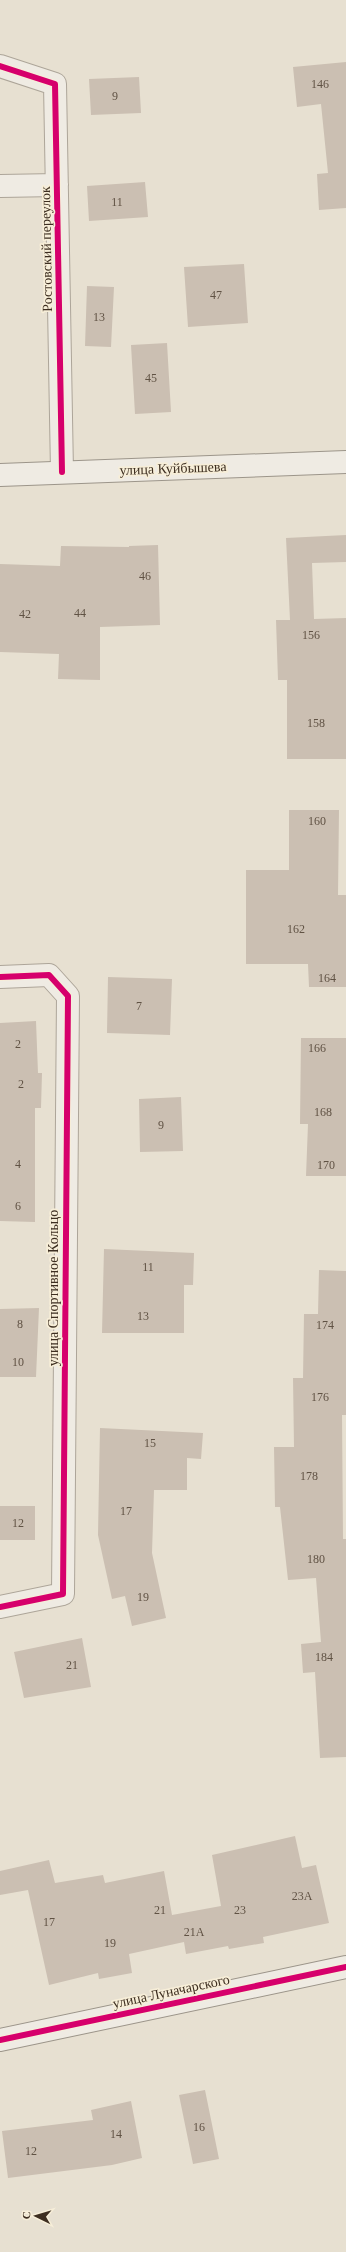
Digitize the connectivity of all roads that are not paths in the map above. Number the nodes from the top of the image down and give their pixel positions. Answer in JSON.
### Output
{"nodes":[{"id":1,"x":0,"y":66,"type":"edge"},
{"id":2,"x":0,"y":186,"type":"edge"},
{"id":3,"x":57,"y":186,"type":"junction"},
{"id":4,"x":346,"y":462,"type":"edge"},
{"id":5,"x":62,"y":472,"type":"junction"},
{"id":6,"x":0,"y":475,"type":"edge"},
{"id":7,"x":0,"y":977,"type":"edge"},
{"id":8,"x":0,"y":1607,"type":"edge"},
{"id":9,"x":346,"y":1967,"type":"edge"},
{"id":10,"x":0,"y":2040,"type":"edge"}],
"edges":[{"from":1,"to":3,"type":"street","name":"Ростовский переулок"},
{"from":2,"to":3,"type":"street"},
{"from":3,"to":5,"type":"street","name":"Ростовский переулок"},
{"from":4,"to":5,"type":"street","name":"улица Куйбышева"},
{"from":5,"to":6,"type":"street","name":"улица Куйбышева"},
{"from":7,"to":8,"type":"street","name":"улица Спортивное Кольцо"},
{"from":9,"to":10,"type":"street","name":"улица Луначарского"}]}
